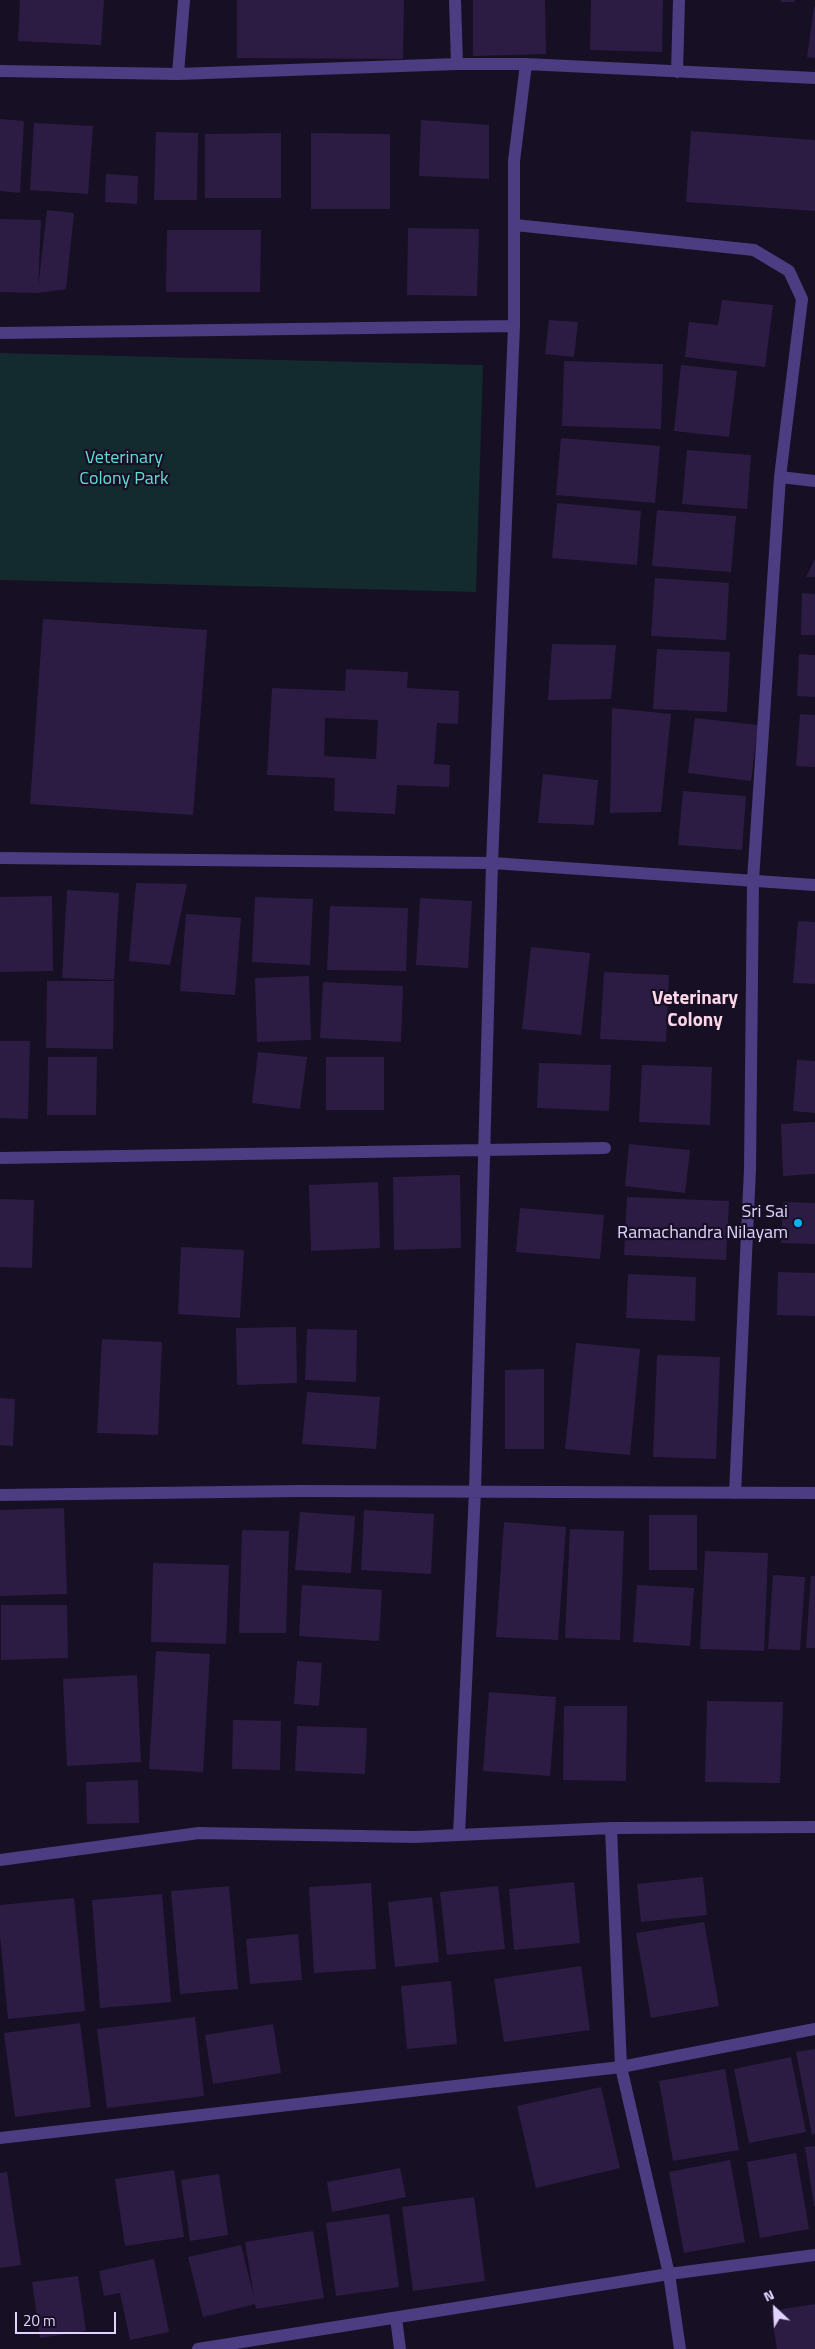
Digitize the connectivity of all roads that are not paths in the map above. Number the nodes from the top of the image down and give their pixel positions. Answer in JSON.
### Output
{"nodes":[{"id":1,"x":184,"y":0,"type":"edge"},
{"id":2,"x":455,"y":0,"type":"edge"},
{"id":3,"x":679,"y":0,"type":"edge"},
{"id":4,"x":457,"y":64,"type":"junction"},
{"id":5,"x":526,"y":64,"type":"junction"},
{"id":6,"x":0,"y":71,"type":"edge"},
{"id":7,"x":677,"y":72,"type":"junction"},
{"id":8,"x":178,"y":74,"type":"junction"},
{"id":9,"x":815,"y":78,"type":"edge"},
{"id":10,"x":515,"y":225,"type":"junction"},
{"id":11,"x":514,"y":326,"type":"junction"},
{"id":12,"x":0,"y":333,"type":"edge"},
{"id":13,"x":780,"y":477,"type":"junction"},
{"id":14,"x":815,"y":481,"type":"edge"},
{"id":15,"x":0,"y":858,"type":"edge"},
{"id":16,"x":492,"y":863,"type":"junction"},
{"id":17,"x":753,"y":880,"type":"junction"},
{"id":18,"x":815,"y":885,"type":"edge"},
{"id":19,"x":605,"y":1148,"type":"dead end"},
{"id":20,"x":483,"y":1151,"type":"junction"},
{"id":21,"x":0,"y":1158,"type":"edge"},
{"id":22,"x":475,"y":1491,"type":"junction"},
{"id":23,"x":735,"y":1493,"type":"junction"},
{"id":24,"x":815,"y":1493,"type":"edge"},
{"id":25,"x":0,"y":1495,"type":"edge"},
{"id":26,"x":815,"y":1827,"type":"edge"},
{"id":27,"x":611,"y":1828,"type":"junction"},
{"id":28,"x":459,"y":1835,"type":"junction"},
{"id":29,"x":0,"y":1860,"type":"edge"},
{"id":30,"x":815,"y":2030,"type":"edge"},
{"id":31,"x":621,"y":2067,"type":"junction"},
{"id":32,"x":0,"y":2138,"type":"edge"},
{"id":33,"x":815,"y":2255,"type":"edge"},
{"id":34,"x":669,"y":2274,"type":"junction"},
{"id":35,"x":396,"y":2318,"type":"junction"},
{"id":36,"x":198,"y":2349,"type":"edge"},
{"id":37,"x":400,"y":2349,"type":"edge"},
{"id":38,"x":680,"y":2349,"type":"edge"}],
"edges":[{"from":1,"to":8,"type":"street"},
{"from":2,"to":4,"type":"street"},
{"from":3,"to":7,"type":"street"},
{"from":4,"to":5,"type":"street"},
{"from":4,"to":8,"type":"street"},
{"from":5,"to":7,"type":"street"},
{"from":5,"to":10,"type":"street"},
{"from":6,"to":8,"type":"street"},
{"from":7,"to":9,"type":"street"},
{"from":10,"to":11,"type":"street"},
{"from":10,"to":13,"type":"street"},
{"from":11,"to":12,"type":"street"},
{"from":11,"to":16,"type":"street"},
{"from":13,"to":14,"type":"street"},
{"from":13,"to":17,"type":"street"},
{"from":15,"to":16,"type":"street"},
{"from":16,"to":17,"type":"street"},
{"from":16,"to":20,"type":"street"},
{"from":17,"to":18,"type":"street"},
{"from":17,"to":23,"type":"street"},
{"from":19,"to":20,"type":"street"},
{"from":20,"to":21,"type":"street"},
{"from":20,"to":22,"type":"street"},
{"from":22,"to":23,"type":"street"},
{"from":22,"to":25,"type":"street"},
{"from":22,"to":28,"type":"street"},
{"from":23,"to":24,"type":"street"},
{"from":26,"to":27,"type":"street"},
{"from":27,"to":28,"type":"street"},
{"from":27,"to":31,"type":"street"},
{"from":28,"to":29,"type":"street"},
{"from":30,"to":31,"type":"street"},
{"from":31,"to":32,"type":"street"},
{"from":31,"to":34,"type":"street"},
{"from":33,"to":34,"type":"street"},
{"from":34,"to":35,"type":"street"},
{"from":34,"to":38,"type":"street"},
{"from":35,"to":36,"type":"street"},
{"from":35,"to":37,"type":"street"}]}
